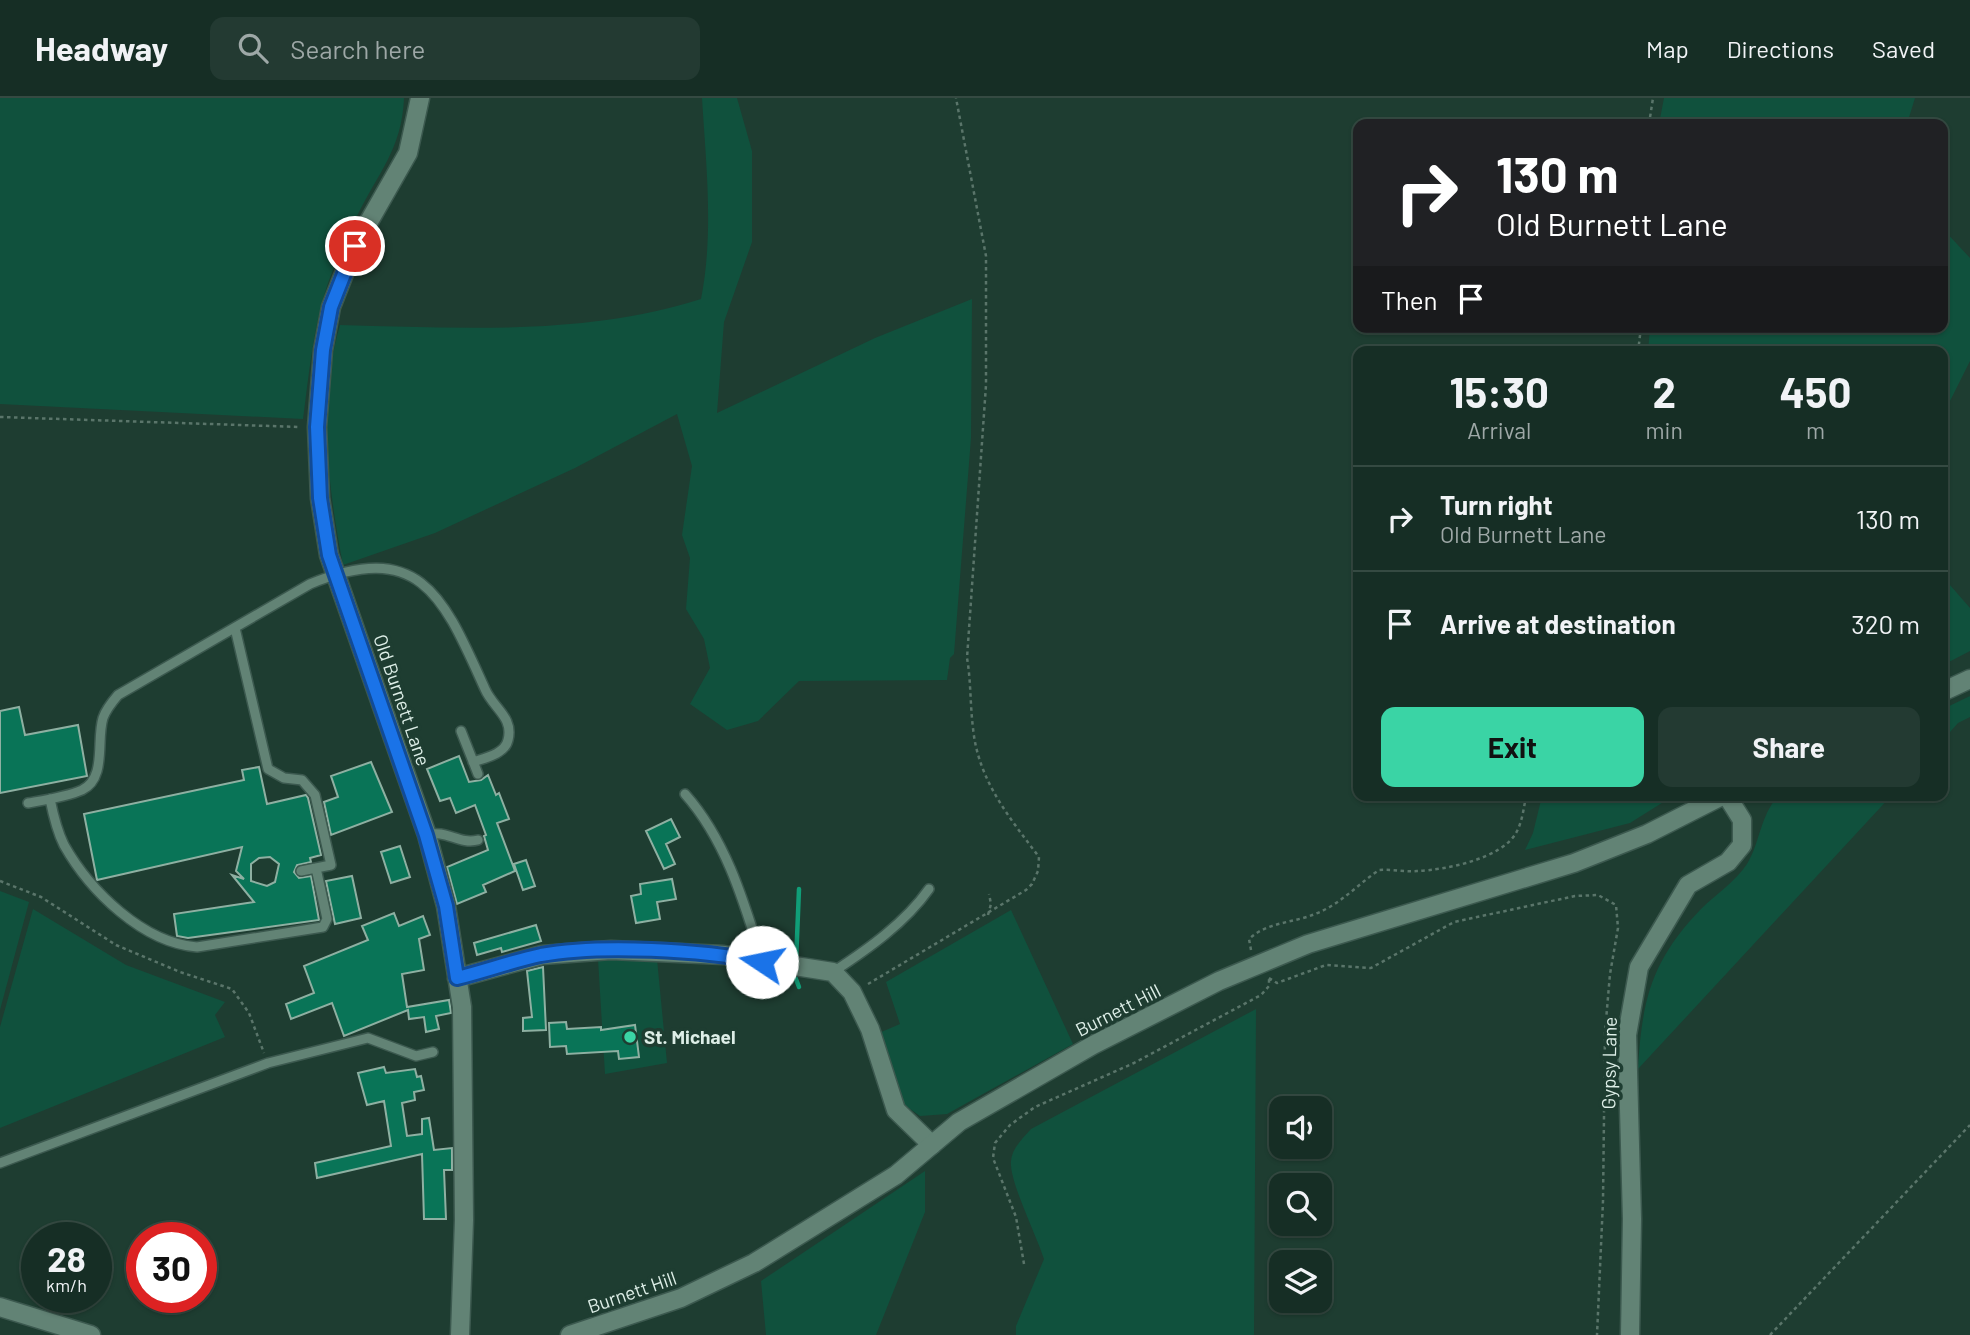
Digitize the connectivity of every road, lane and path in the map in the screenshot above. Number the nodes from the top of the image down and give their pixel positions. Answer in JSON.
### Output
{"nodes":[{"id":1,"x":420,"y":98,"type":"edge"},
{"id":2,"x":956,"y":98,"type":"edge"},
{"id":3,"x":1653,"y":98,"type":"edge"},
{"id":4,"x":1650,"y":119,"type":"edge"},
{"id":5,"x":0,"y":417,"type":"edge"},
{"id":6,"x":317,"y":427,"type":"junction"},
{"id":7,"x":336,"y":573,"type":"junction"},
{"id":8,"x":234,"y":628,"type":"junction"},
{"id":9,"x":1970,"y":679,"type":"edge"},
{"id":10,"x":1948,"y":689,"type":"edge"},
{"id":11,"x":461,"y":731,"type":"dead end"},
{"id":12,"x":473,"y":762,"type":"junction"},
{"id":13,"x":478,"y":774,"type":"dead end"},
{"id":14,"x":685,"y":794,"type":"dead end"},
{"id":15,"x":50,"y":799,"type":"junction"},
{"id":16,"x":1526,"y":801,"type":"edge"},
{"id":17,"x":1715,"y":801,"type":"edge"},
{"id":18,"x":1729,"y":801,"type":"edge"},
{"id":19,"x":28,"y":803,"type":"dead end"},
{"id":20,"x":426,"y":835,"type":"junction"},
{"id":21,"x":478,"y":840,"type":"dead end"},
{"id":22,"x":316,"y":868,"type":"junction"},
{"id":23,"x":301,"y":872,"type":"dead end"},
{"id":24,"x":0,"y":881,"type":"edge"},
{"id":25,"x":929,"y":889,"type":"dead end"},
{"id":26,"x":989,"y":894,"type":"dead end"},
{"id":27,"x":988,"y":915,"type":"junction"},
{"id":28,"x":762,"y":962,"type":"junction"},
{"id":29,"x":1264,"y":971,"type":"junction"},
{"id":30,"x":833,"y":972,"type":"junction"},
{"id":31,"x":457,"y":978,"type":"junction"},
{"id":32,"x":852,"y":992,"type":"junction"},
{"id":33,"x":433,"y":1052,"type":"dead end"},
{"id":34,"x":268,"y":1063,"type":"junction"},
{"id":35,"x":1970,"y":1125,"type":"edge"},
{"id":36,"x":932,"y":1145,"type":"junction"},
{"id":37,"x":0,"y":1163,"type":"edge"},
{"id":38,"x":1024,"y":1264,"type":"dead end"},
{"id":39,"x":0,"y":1307,"type":"edge"},
{"id":40,"x":91,"y":1335,"type":"edge"},
{"id":41,"x":460,"y":1335,"type":"edge"},
{"id":42,"x":570,"y":1335,"type":"edge"},
{"id":43,"x":1597,"y":1335,"type":"edge"},
{"id":44,"x":1630,"y":1335,"type":"edge"},
{"id":45,"x":1770,"y":1335,"type":"edge"}],
"edges":[{"from":1,"to":6,"type":"street","name":"Old Burnett Lane"},
{"from":2,"to":27,"type":"path"},
{"from":3,"to":4,"type":"path"},
{"from":5,"to":6,"type":"path"},
{"from":6,"to":7,"type":"street","name":"Old Burnett Lane"},
{"from":7,"to":8,"type":"lane"},
{"from":7,"to":12,"type":"lane"},
{"from":7,"to":20,"type":"street","name":"Old Burnett Lane"},
{"from":8,"to":15,"type":"lane"},
{"from":8,"to":22,"type":"lane"},
{"from":9,"to":10,"type":"street"},
{"from":11,"to":12,"type":"lane"},
{"from":12,"to":13,"type":"lane"},
{"from":14,"to":28,"type":"lane"},
{"from":15,"to":19,"type":"lane"},
{"from":15,"to":22,"type":"lane"},
{"from":16,"to":29,"type":"path"},
{"from":17,"to":29,"type":"street","name":"Burnett Hill"},
{"from":18,"to":44,"type":"street","name":"Gypsy Lane"},
{"from":20,"to":21,"type":"lane"},
{"from":20,"to":31,"type":"street","name":"Old Burnett Lane"},
{"from":22,"to":23,"type":"lane"},
{"from":24,"to":34,"type":"path"},
{"from":25,"to":30,"type":"lane"},
{"from":26,"to":27,"type":"path"},
{"from":27,"to":32,"type":"path"},
{"from":28,"to":30,"type":"street"},
{"from":28,"to":31,"type":"street"},
{"from":29,"to":36,"type":"street","name":"Burnett Hill"},
{"from":29,"to":38,"type":"path"},
{"from":29,"to":43,"type":"path"},
{"from":30,"to":32,"type":"street"},
{"from":31,"to":41,"type":"street","name":"Old Burnett Lane"},
{"from":32,"to":36,"type":"street"},
{"from":33,"to":34,"type":"lane"},
{"from":34,"to":37,"type":"lane"},
{"from":35,"to":45,"type":"path"},
{"from":36,"to":42,"type":"street","name":"Burnett Hill"},
{"from":39,"to":40,"type":"street"}]}
